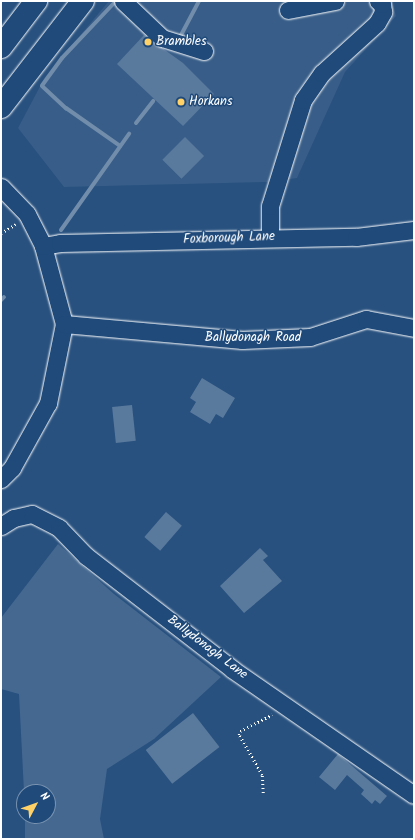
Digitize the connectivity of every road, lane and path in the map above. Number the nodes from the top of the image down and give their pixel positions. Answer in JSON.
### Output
{"nodes":[{"id":1,"x":36,"y":1,"type":"edge"},
{"id":2,"x":83,"y":1,"type":"edge"},
{"id":3,"x":123,"y":1,"type":"edge"},
{"id":4,"x":335,"y":1,"type":"edge"},
{"id":5,"x":378,"y":1,"type":"edge"},
{"id":6,"x":288,"y":10,"type":"dead end"},
{"id":7,"x":1,"y":47,"type":"edge"},
{"id":8,"x":204,"y":51,"type":"dead end"},
{"id":9,"x":1,"y":107,"type":"edge"},
{"id":10,"x":1,"y":187,"type":"edge"},
{"id":11,"x":414,"y":230,"type":"edge"},
{"id":12,"x":270,"y":237,"type":"junction"},
{"id":13,"x":43,"y":246,"type":"junction"},
{"id":14,"x":64,"y":324,"type":"junction"},
{"id":15,"x":414,"y":328,"type":"edge"},
{"id":16,"x":1,"y":479,"type":"edge"},
{"id":17,"x":1,"y":526,"type":"edge"},
{"id":18,"x":285,"y":705,"type":"junction"},
{"id":19,"x":263,"y":793,"type":"dead end"},
{"id":20,"x":414,"y":795,"type":"edge"}],
"edges":[{"from":1,"to":7,"type":"highway"},
{"from":2,"to":9,"type":"highway"},
{"from":3,"to":8,"type":"street"},
{"from":4,"to":6,"type":"street"},
{"from":5,"to":12,"type":"street"},
{"from":10,"to":13,"type":"street"},
{"from":11,"to":12,"type":"street","name":"Foxborough Lane"},
{"from":12,"to":13,"type":"street","name":"Foxborough Lane"},
{"from":13,"to":14,"type":"street"},
{"from":14,"to":15,"type":"street","name":"Ballydonagh Road"},
{"from":14,"to":16,"type":"street"},
{"from":17,"to":18,"type":"street","name":"Ballydonagh Lane"},
{"from":18,"to":19,"type":"path"},
{"from":18,"to":20,"type":"street","name":"Ballydonagh Lane"}]}
